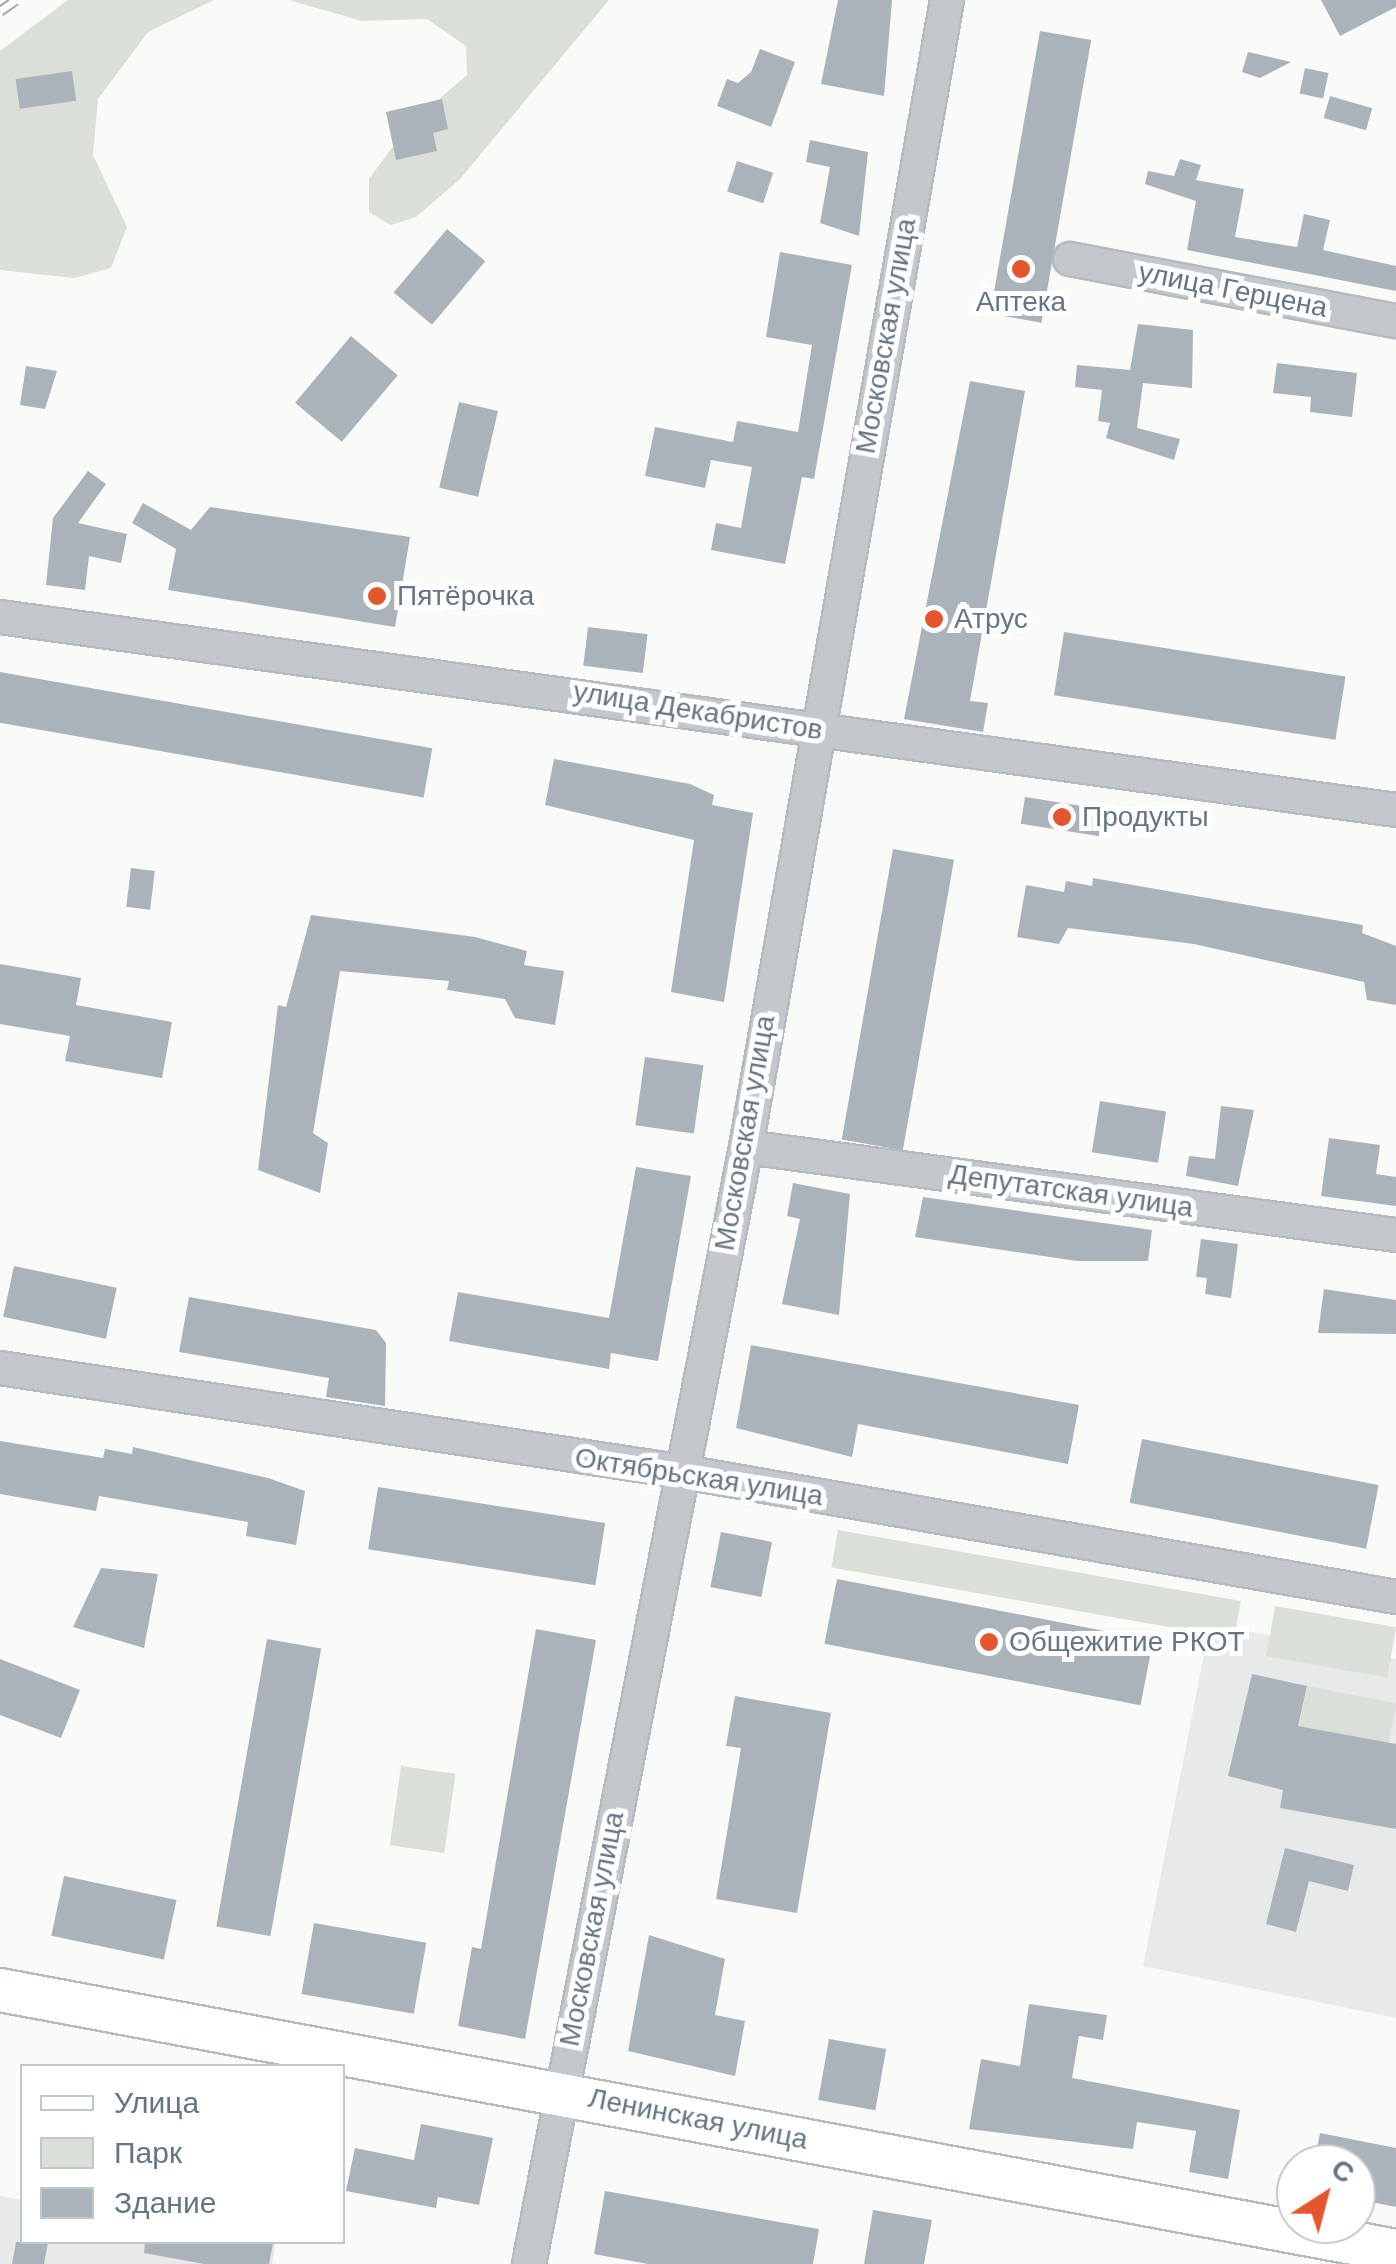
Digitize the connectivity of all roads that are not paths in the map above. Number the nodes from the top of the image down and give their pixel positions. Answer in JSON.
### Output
{"nodes":[{"id":1,"x":948,"y":0,"type":"edge"},
{"id":2,"x":1070,"y":259,"type":"dead end"},
{"id":3,"x":1396,"y":321,"type":"edge"},
{"id":4,"x":0,"y":617,"type":"edge"},
{"id":5,"x":820,"y":730,"type":"junction"},
{"id":6,"x":1396,"y":810,"type":"edge"},
{"id":7,"x":746,"y":1147,"type":"junction"},
{"id":8,"x":1396,"y":1235,"type":"edge"},
{"id":9,"x":0,"y":1368,"type":"edge"},
{"id":10,"x":678,"y":1471,"type":"junction"},
{"id":11,"x":1396,"y":1597,"type":"edge"},
{"id":12,"x":0,"y":1990,"type":"edge"},
{"id":13,"x":561,"y":2093,"type":"junction"},
{"id":14,"x":1396,"y":2252,"type":"edge"},
{"id":15,"x":529,"y":2264,"type":"edge"}],
"edges":[{"from":1,"to":5,"type":"street","name":"Московская улица"},
{"from":2,"to":3,"type":"street","name":"улица Герцена"},
{"from":4,"to":5,"type":"street","name":"улица Декабристов"},
{"from":5,"to":6,"type":"street","name":"улица Декабристов"},
{"from":5,"to":7,"type":"street","name":"Московская улица"},
{"from":7,"to":8,"type":"street","name":"Депутатская улица"},
{"from":7,"to":10,"type":"street","name":"Московская улица"},
{"from":9,"to":10,"type":"street","name":"Октябрьская улица"},
{"from":10,"to":11,"type":"street","name":"Октябрьская улица"},
{"from":10,"to":13,"type":"street","name":"Московская улица"},
{"from":12,"to":13,"type":"main road","name":"Ленинская улица"},
{"from":13,"to":14,"type":"main road","name":"Ленинская улица"},
{"from":13,"to":15,"type":"street","name":"Московская улица"}]}
